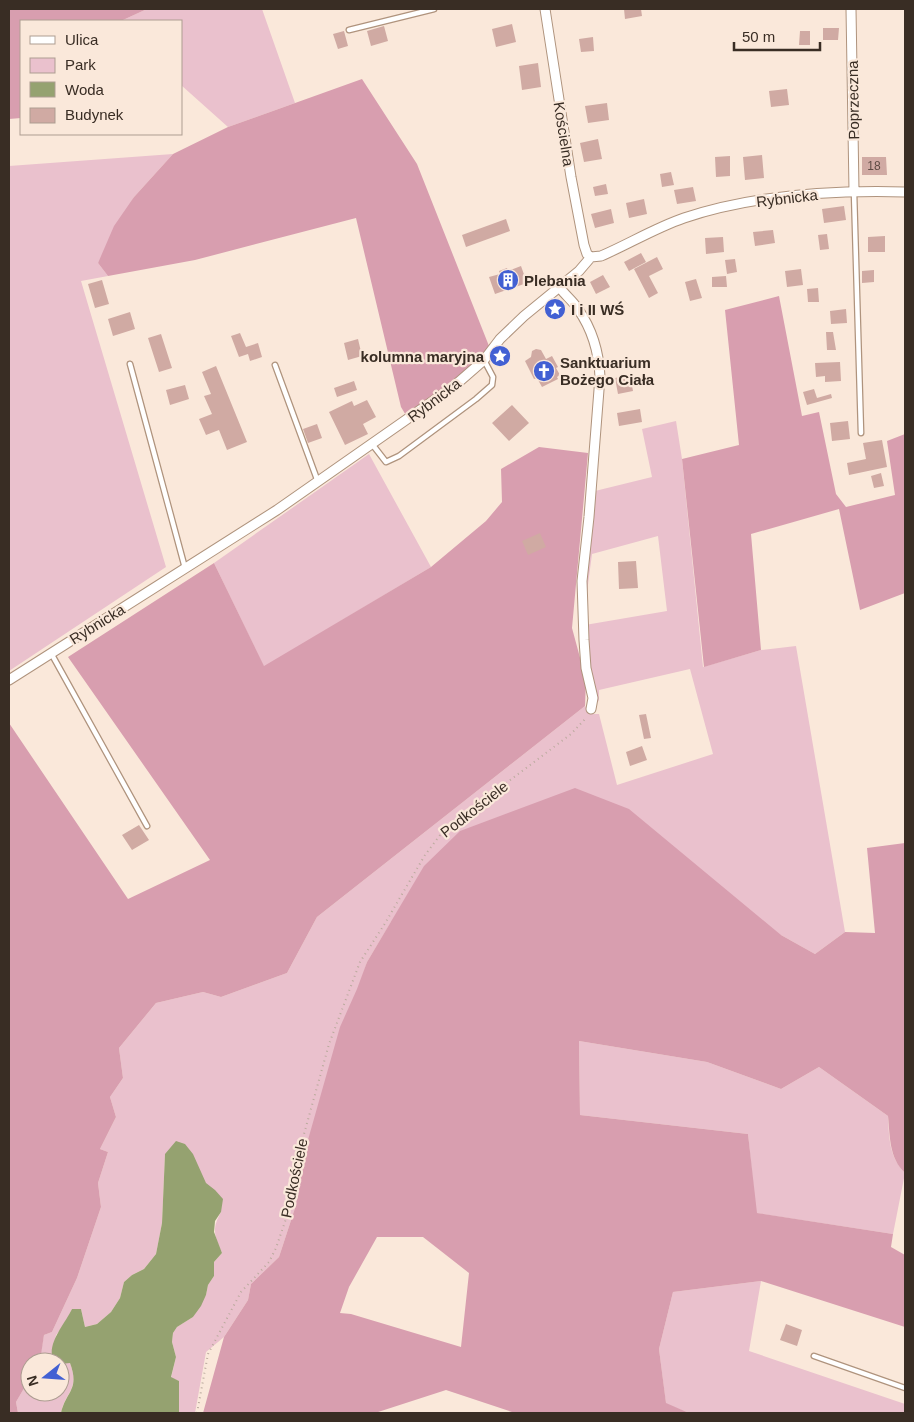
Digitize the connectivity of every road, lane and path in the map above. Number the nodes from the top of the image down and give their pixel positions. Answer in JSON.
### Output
{"nodes":[{"id":1,"x":434,"y":9,"type":"edge"},
{"id":2,"x":545,"y":9,"type":"edge"},
{"id":3,"x":852,"y":9,"type":"edge"},
{"id":4,"x":349,"y":30,"type":"dead end"},
{"id":5,"x":854,"y":191,"type":"junction"},
{"id":6,"x":905,"y":192,"type":"edge"},
{"id":7,"x":591,"y":257,"type":"junction"},
{"id":8,"x":560,"y":288,"type":"junction"},
{"id":9,"x":484,"y":360,"type":"junction"},
{"id":10,"x":130,"y":364,"type":"dead end"},
{"id":11,"x":275,"y":365,"type":"dead end"},
{"id":12,"x":861,"y":433,"type":"dead end"},
{"id":13,"x":372,"y":444,"type":"junction"},
{"id":14,"x":318,"y":482,"type":"junction"},
{"id":15,"x":185,"y":568,"type":"junction"},
{"id":16,"x":51,"y":653,"type":"junction"},
{"id":17,"x":9,"y":680,"type":"edge"},
{"id":18,"x":591,"y":709,"type":"joint"},
{"id":19,"x":147,"y":826,"type":"dead end"},
{"id":20,"x":814,"y":1356,"type":"dead end"},
{"id":21,"x":905,"y":1388,"type":"edge"},
{"id":22,"x":197,"y":1413,"type":"edge"}],
"edges":[{"from":1,"to":4,"type":"lane"},
{"from":2,"to":7,"type":"street","name":"Kościelna"},
{"from":3,"to":5,"type":"street","name":"Poprzeczna"},
{"from":5,"to":6,"type":"street","name":"Rybnicka"},
{"from":5,"to":7,"type":"street","name":"Rybnicka"},
{"from":5,"to":12,"type":"lane"},
{"from":7,"to":8,"type":"street","name":"Rybnicka"},
{"from":8,"to":9,"type":"street","name":"Rybnicka"},
{"from":8,"to":18,"type":"street"},
{"from":9,"to":13,"type":"street","name":"Rybnicka"},
{"from":9,"to":13,"type":"lane"},
{"from":10,"to":15,"type":"lane"},
{"from":11,"to":14,"type":"lane"},
{"from":13,"to":14,"type":"street","name":"Rybnicka"},
{"from":14,"to":15,"type":"street","name":"Rybnicka"},
{"from":15,"to":16,"type":"street","name":"Rybnicka"},
{"from":16,"to":17,"type":"street","name":"Rybnicka"},
{"from":16,"to":19,"type":"lane"},
{"from":18,"to":22,"type":"path","name":"Podkościele"},
{"from":20,"to":21,"type":"lane"}]}
